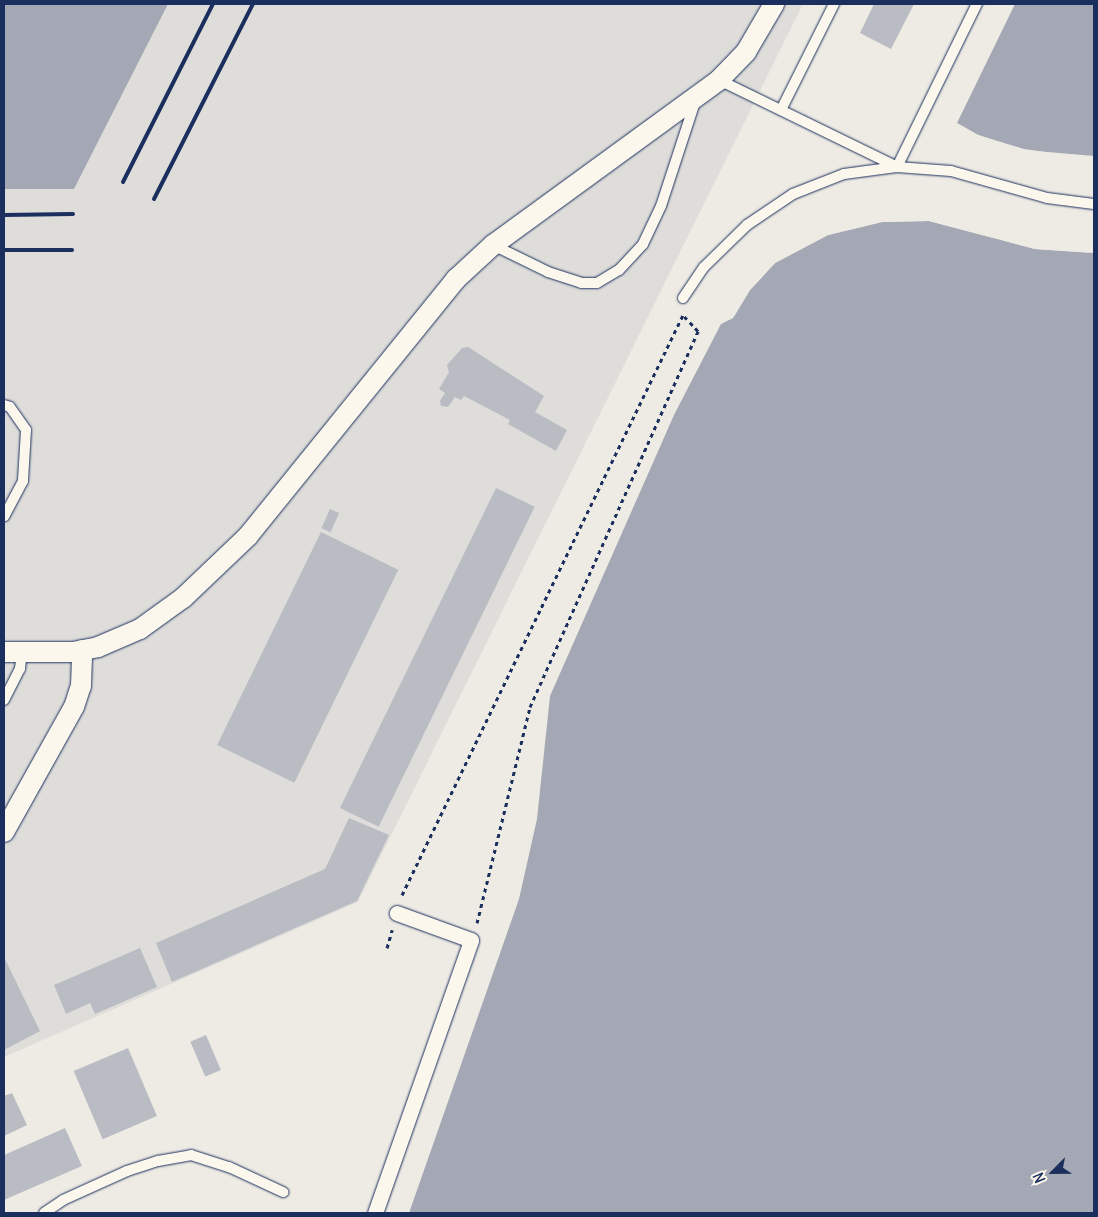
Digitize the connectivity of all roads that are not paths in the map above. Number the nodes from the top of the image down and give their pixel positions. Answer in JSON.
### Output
{"nodes":[{"id":1,"x":774,"y":4,"type":"edge"},
{"id":2,"x":834,"y":4,"type":"edge"},
{"id":3,"x":977,"y":4,"type":"edge"},
{"id":4,"x":719,"y":80,"type":"junction"},
{"id":5,"x":696,"y":98,"type":"junction"},
{"id":6,"x":781,"y":110,"type":"junction"},
{"id":7,"x":897,"y":167,"type":"junction"},
{"id":8,"x":1094,"y":204,"type":"edge"},
{"id":9,"x":493,"y":245,"type":"junction"},
{"id":10,"x":683,"y":298,"type":"dead end"},
{"id":11,"x":4,"y":405,"type":"edge"},
{"id":12,"x":4,"y":516,"type":"edge"},
{"id":13,"x":82,"y":650,"type":"junction"},
{"id":14,"x":13,"y":652,"type":"edge"},
{"id":15,"x":4,"y":700,"type":"edge"},
{"id":16,"x":4,"y":832,"type":"edge"},
{"id":17,"x":397,"y":913,"type":"dead end"},
{"id":18,"x":283,"y":1192,"type":"dead end"},
{"id":19,"x":44,"y":1213,"type":"edge"},
{"id":20,"x":375,"y":1213,"type":"edge"}],
"edges":[{"from":1,"to":4,"type":"street"},
{"from":2,"to":6,"type":"lane"},
{"from":3,"to":7,"type":"lane"},
{"from":4,"to":5,"type":"street"},
{"from":4,"to":6,"type":"lane"},
{"from":5,"to":9,"type":"street"},
{"from":5,"to":9,"type":"lane"},
{"from":6,"to":7,"type":"lane"},
{"from":7,"to":8,"type":"lane"},
{"from":7,"to":10,"type":"lane"},
{"from":9,"to":13,"type":"street"},
{"from":11,"to":12,"type":"lane"},
{"from":13,"to":14,"type":"street"},
{"from":13,"to":16,"type":"street"},
{"from":14,"to":15,"type":"lane"},
{"from":17,"to":20,"type":"street"},
{"from":18,"to":19,"type":"lane"}]}
